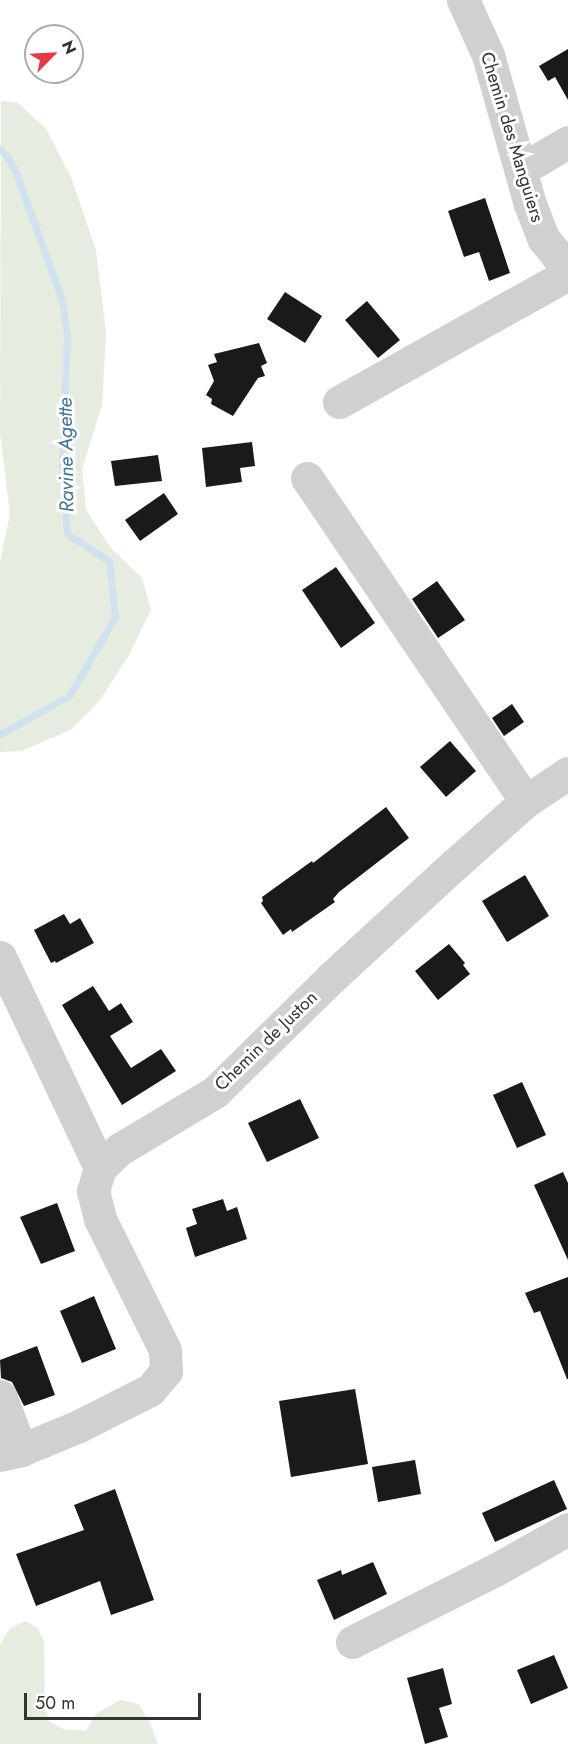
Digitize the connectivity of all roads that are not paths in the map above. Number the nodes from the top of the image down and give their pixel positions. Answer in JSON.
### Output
{"nodes":[{"id":1,"x":463,"y":0,"type":"edge"},
{"id":2,"x":568,"y":142,"type":"edge"},
{"id":3,"x":522,"y":169,"type":"junction"},
{"id":4,"x":568,"y":269,"type":"edge"},
{"id":5,"x":568,"y":274,"type":"edge"},
{"id":6,"x":339,"y":402,"type":"dead end"},
{"id":7,"x":307,"y":478,"type":"dead end"},
{"id":8,"x":568,"y":773,"type":"edge"},
{"id":9,"x":526,"y":801,"type":"junction"},
{"id":10,"x":0,"y":957,"type":"edge"},
{"id":11,"x":100,"y":1167,"type":"junction"},
{"id":12,"x":0,"y":1396,"type":"edge"},
{"id":13,"x":10,"y":1453,"type":"edge"},
{"id":14,"x":568,"y":1529,"type":"edge"},
{"id":15,"x":352,"y":1642,"type":"dead end"}],
"edges":[{"from":1,"to":3,"type":"street","name":"Chemin des Manguiers"},
{"from":2,"to":3,"type":"street"},
{"from":3,"to":4,"type":"street","name":"Chemin des Manguiers"},
{"from":5,"to":6,"type":"street"},
{"from":7,"to":9,"type":"street"},
{"from":8,"to":9,"type":"street","name":"Chemin de Juston"},
{"from":9,"to":11,"type":"street","name":"Chemin de Juston"},
{"from":10,"to":11,"type":"street"},
{"from":11,"to":13,"type":"street"},
{"from":12,"to":13,"type":"street"},
{"from":14,"to":15,"type":"street"}]}
